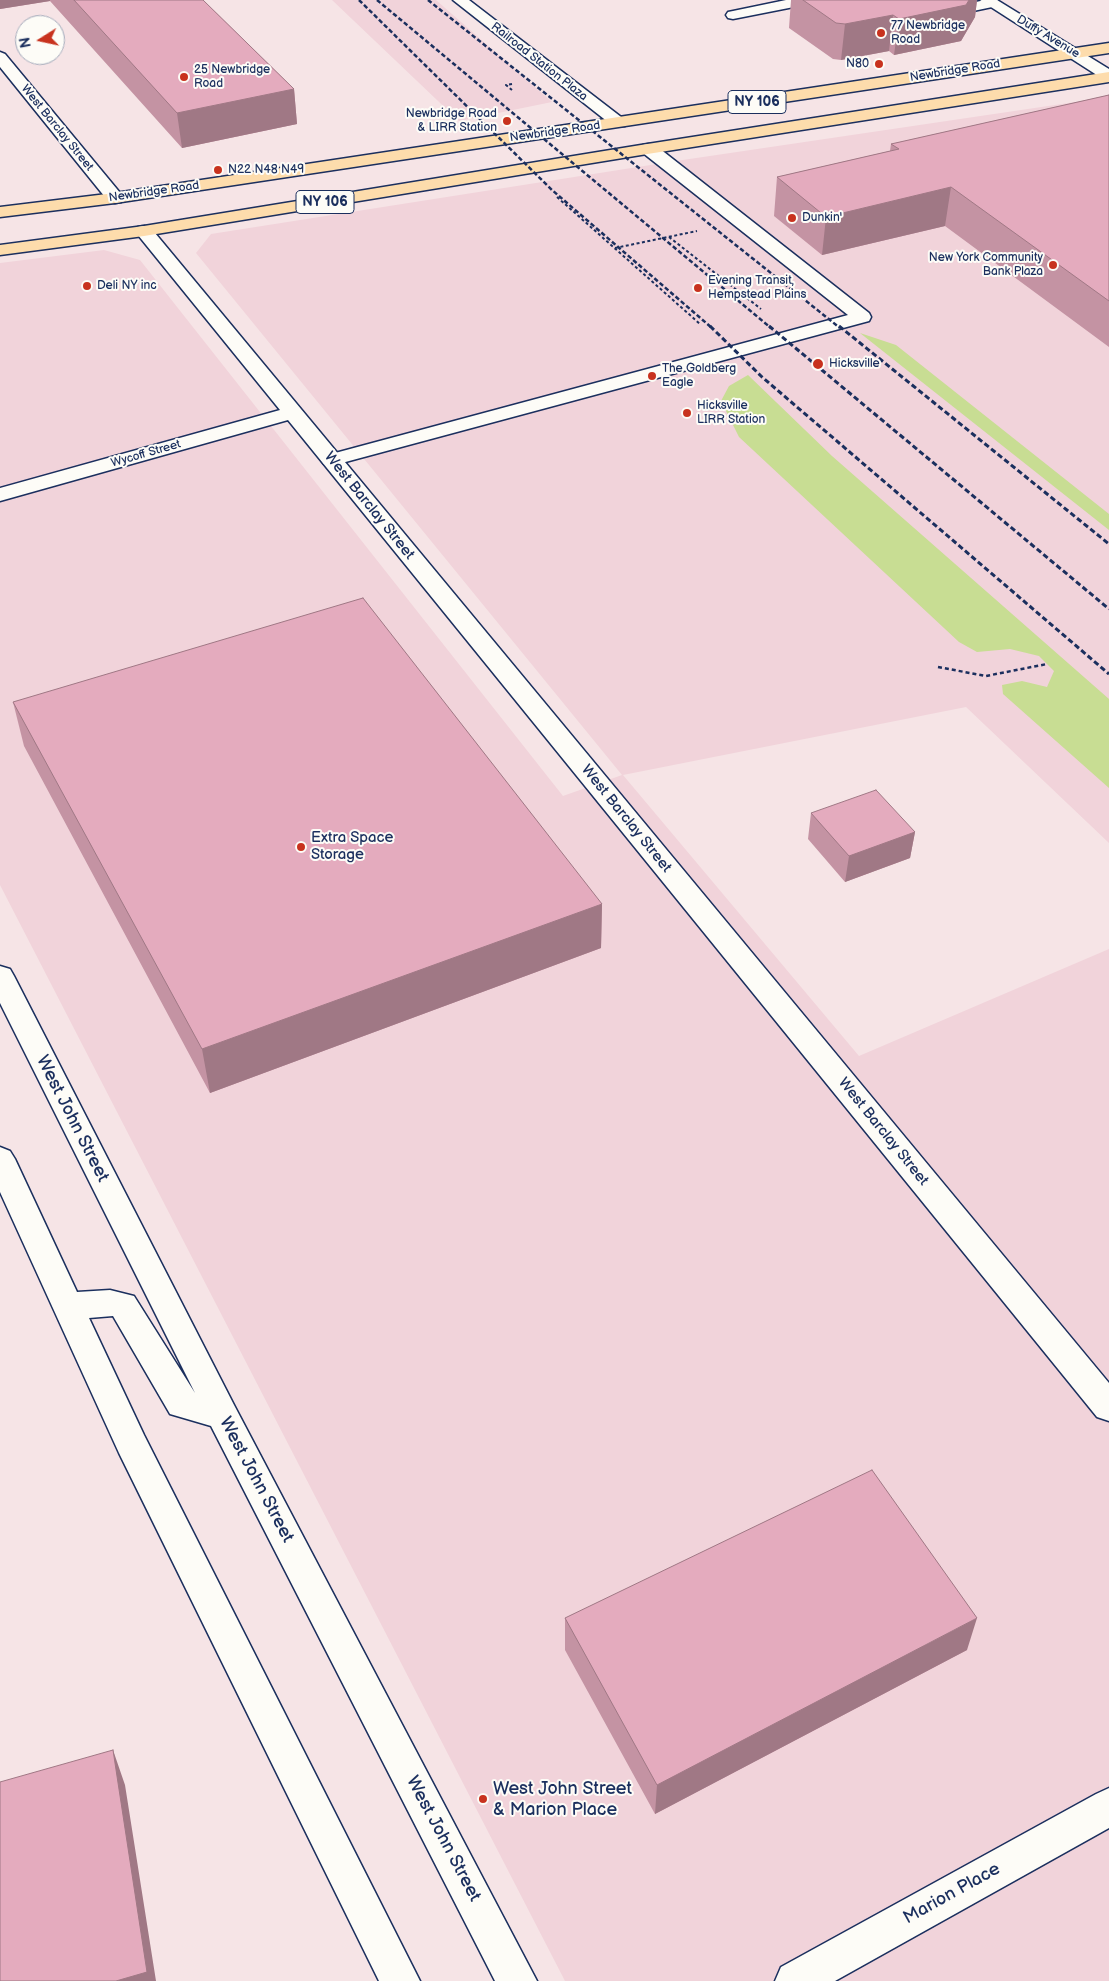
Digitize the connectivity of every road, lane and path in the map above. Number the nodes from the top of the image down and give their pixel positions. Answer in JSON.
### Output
{"nodes":[{"id":1,"x":460,"y":0,"type":"edge"},
{"id":2,"x":809,"y":0,"type":"edge"},
{"id":3,"x":989,"y":2,"type":"edge"},
{"id":4,"x":940,"y":14,"type":"dead end"},
{"id":5,"x":732,"y":15,"type":"dead end"},
{"id":6,"x":1109,"y":48,"type":"edge"},
{"id":7,"x":1074,"y":52,"type":"junction"},
{"id":8,"x":0,"y":57,"type":"edge"},
{"id":9,"x":1109,"y":76,"type":"edge"},
{"id":10,"x":780,"y":98,"type":"junction"},
{"id":11,"x":619,"y":123,"type":"junction"},
{"id":12,"x":439,"y":149,"type":"junction"},
{"id":13,"x":649,"y":149,"type":"junction"},
{"id":14,"x":380,"y":175,"type":"dead end"},
{"id":15,"x":333,"y":184,"type":"dead end"},
{"id":16,"x":557,"y":197,"type":"dead end"},
{"id":17,"x":115,"y":198,"type":"junction"},
{"id":18,"x":0,"y":212,"type":"edge"},
{"id":19,"x":198,"y":223,"type":"junction"},
{"id":20,"x":705,"y":229,"type":"dead end"},
{"id":21,"x":144,"y":232,"type":"junction"},
{"id":22,"x":670,"y":237,"type":"junction"},
{"id":23,"x":615,"y":248,"type":"junction"},
{"id":24,"x":0,"y":250,"type":"edge"},
{"id":25,"x":762,"y":310,"type":"dead end"},
{"id":26,"x":704,"y":328,"type":"dead end"},
{"id":27,"x":292,"y":413,"type":"junction"},
{"id":28,"x":331,"y":460,"type":"junction"},
{"id":29,"x":0,"y":495,"type":"edge"},
{"id":30,"x":1048,"y":664,"type":"dead end"},
{"id":31,"x":938,"y":667,"type":"dead end"},
{"id":32,"x":0,"y":976,"type":"edge"},
{"id":33,"x":0,"y":1158,"type":"edge"},
{"id":34,"x":68,"y":1306,"type":"junction"},
{"id":35,"x":1109,"y":1407,"type":"edge"},
{"id":36,"x":222,"y":1415,"type":"junction"},
{"id":37,"x":1109,"y":1807,"type":"edge"},
{"id":38,"x":400,"y":1981,"type":"edge"},
{"id":39,"x":517,"y":1981,"type":"edge"},
{"id":40,"x":795,"y":1981,"type":"edge"}],
"edges":[{"from":1,"to":11,"type":"street","name":"Railroad Station Plaza"},
{"from":2,"to":5,"type":"street"},
{"from":3,"to":4,"type":"street"},
{"from":3,"to":7,"type":"street","name":"Duffy Avenue"},
{"from":6,"to":7,"type":"main road","name":"Newbridge Road","number":"NY 106"},
{"from":7,"to":9,"type":"street","name":"Duffy Avenue"},
{"from":7,"to":10,"type":"main road","name":"Newbridge Road","number":"NY 106"},
{"from":8,"to":17,"type":"street","name":"West Barclay Street"},
{"from":9,"to":13,"type":"main road","number":"NY 106"},
{"from":10,"to":11,"type":"main road","name":"Newbridge Road","number":"NY 106"},
{"from":10,"to":13,"type":"main road"},
{"from":11,"to":12,"type":"main road","name":"Newbridge Road","number":"NY 106"},
{"from":12,"to":14,"type":"main road"},
{"from":12,"to":17,"type":"main road","name":"Newbridge Road","number":"NY 106"},
{"from":13,"to":19,"type":"main road","number":"NY 106"},
{"from":13,"to":28,"type":"street"},
{"from":15,"to":19,"type":"main road"},
{"from":16,"to":23,"type":"path"},
{"from":17,"to":18,"type":"main road","name":"Newbridge Road","number":"NY 106"},
{"from":19,"to":21,"type":"main road","number":"NY 106"},
{"from":20,"to":22,"type":"path"},
{"from":21,"to":24,"type":"main road","number":"NY 106"},
{"from":21,"to":27,"type":"street","name":"West Barclay Street"},
{"from":22,"to":23,"type":"path"},
{"from":22,"to":25,"type":"path"},
{"from":23,"to":26,"type":"path"},
{"from":27,"to":28,"type":"street","name":"West Barclay Street"},
{"from":27,"to":29,"type":"street","name":"Wycoff Street"},
{"from":28,"to":35,"type":"street","name":"West Barclay Street"},
{"from":30,"to":31,"type":"path"},
{"from":32,"to":36,"type":"street","name":"West John Street"},
{"from":33,"to":34,"type":"street"},
{"from":34,"to":36,"type":"street"},
{"from":34,"to":38,"type":"street"},
{"from":36,"to":39,"type":"street","name":"West John Street"},
{"from":37,"to":40,"type":"street","name":"Marion Place"}]}
